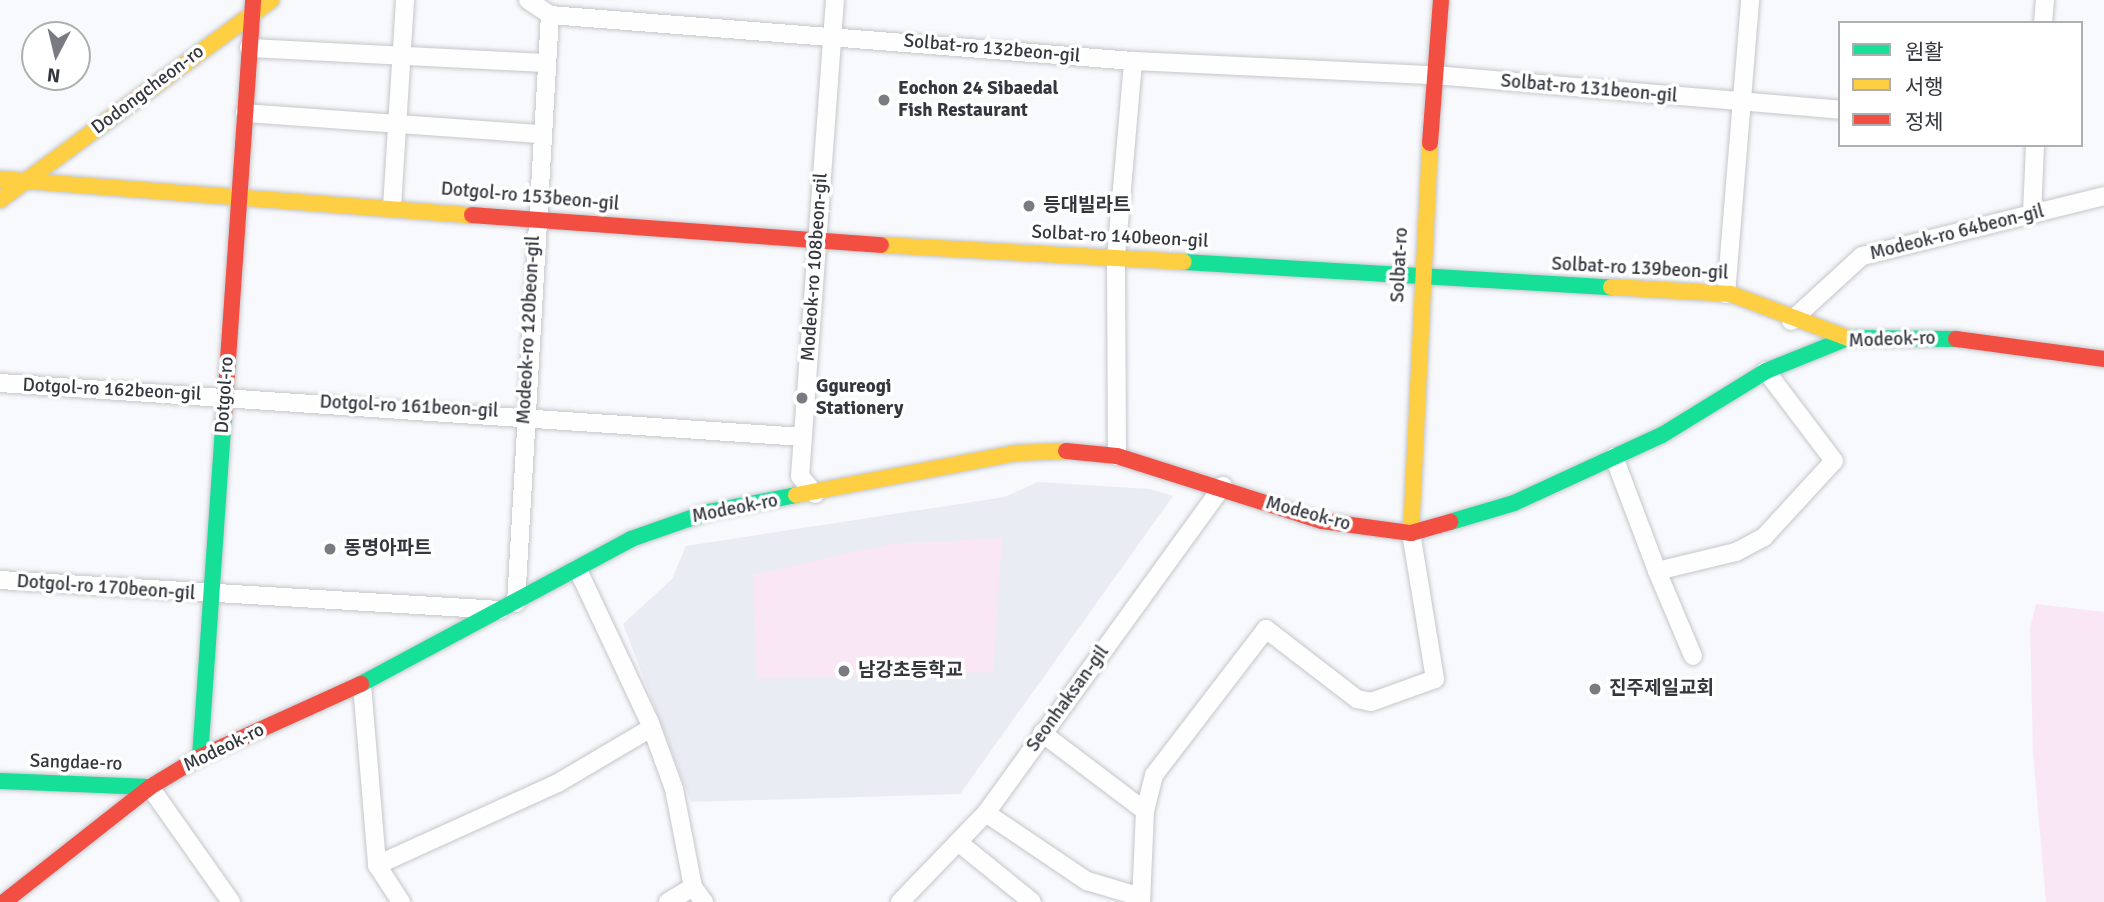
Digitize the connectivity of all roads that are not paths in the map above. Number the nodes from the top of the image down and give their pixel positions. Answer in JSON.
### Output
{"nodes":[{"id":1,"x":271,"y":0,"type":"edge"},
{"id":2,"x":404,"y":0,"type":"edge"},
{"id":3,"x":835,"y":0,"type":"edge"},
{"id":4,"x":1441,"y":0,"type":"edge"},
{"id":5,"x":1750,"y":0,"type":"edge"},
{"id":6,"x":2045,"y":0,"type":"edge"},
{"id":7,"x":531,"y":1,"type":"edge"},
{"id":8,"x":252,"y":7,"type":"edge"},
{"id":9,"x":550,"y":15,"type":"junction"},
{"id":10,"x":2043,"y":21,"type":"edge"},
{"id":11,"x":832,"y":35,"type":"junction"},
{"id":12,"x":250,"y":48,"type":"junction"},
{"id":13,"x":401,"y":54,"type":"junction"},
{"id":14,"x":1133,"y":61,"type":"junction"},
{"id":15,"x":546,"y":63,"type":"junction"},
{"id":16,"x":1435,"y":75,"type":"junction"},
{"id":17,"x":1744,"y":103,"type":"junction"},
{"id":18,"x":1838,"y":110,"type":"edge"},
{"id":19,"x":245,"y":113,"type":"junction"},
{"id":20,"x":396,"y":123,"type":"junction"},
{"id":21,"x":540,"y":134,"type":"junction"},
{"id":22,"x":2035,"y":147,"type":"edge"},
{"id":23,"x":0,"y":179,"type":"edge"},
{"id":24,"x":26,"y":181,"type":"junction"},
{"id":25,"x":239,"y":195,"type":"junction"},
{"id":26,"x":2104,"y":196,"type":"edge"},
{"id":27,"x":0,"y":200,"type":"edge"},
{"id":28,"x":392,"y":207,"type":"junction"},
{"id":29,"x":2032,"y":214,"type":"junction"},
{"id":30,"x":535,"y":218,"type":"junction"},
{"id":31,"x":817,"y":241,"type":"junction"},
{"id":32,"x":1116,"y":257,"type":"junction"},
{"id":33,"x":1420,"y":277,"type":"junction"},
{"id":34,"x":1726,"y":294,"type":"junction"},
{"id":35,"x":1791,"y":321,"type":"junction"},
{"id":36,"x":1848,"y":338,"type":"junction"},
{"id":37,"x":2104,"y":359,"type":"edge"},
{"id":38,"x":1766,"y":371,"type":"junction"},
{"id":39,"x":0,"y":383,"type":"edge"},
{"id":40,"x":225,"y":396,"type":"junction"},
{"id":41,"x":525,"y":414,"type":"junction"},
{"id":42,"x":802,"y":437,"type":"junction"},
{"id":43,"x":1117,"y":456,"type":"junction"},
{"id":44,"x":1614,"y":457,"type":"junction"},
{"id":45,"x":1223,"y":486,"type":"junction"},
{"id":46,"x":815,"y":494,"type":"junction"},
{"id":47,"x":1411,"y":533,"type":"junction"},
{"id":48,"x":578,"y":570,"type":"junction"},
{"id":49,"x":1657,"y":571,"type":"junction"},
{"id":50,"x":0,"y":580,"type":"edge"},
{"id":51,"x":211,"y":595,"type":"junction"},
{"id":52,"x":510,"y":607,"type":"junction"},
{"id":53,"x":1693,"y":656,"type":"dead end"},
{"id":54,"x":362,"y":685,"type":"junction"},
{"id":55,"x":651,"y":728,"type":"junction"},
{"id":56,"x":1042,"y":733,"type":"junction"},
{"id":57,"x":200,"y":757,"type":"junction"},
{"id":58,"x":0,"y":781,"type":"edge"},
{"id":59,"x":150,"y":787,"type":"junction"},
{"id":60,"x":1144,"y":811,"type":"junction"},
{"id":61,"x":986,"y":813,"type":"junction"},
{"id":62,"x":958,"y":842,"type":"junction"},
{"id":63,"x":377,"y":865,"type":"junction"},
{"id":64,"x":693,"y":887,"type":"junction"},
{"id":65,"x":1105,"y":897,"type":"edge"},
{"id":66,"x":1141,"y":900,"type":"edge"},
{"id":67,"x":4,"y":902,"type":"edge"},
{"id":68,"x":231,"y":902,"type":"edge"},
{"id":69,"x":401,"y":902,"type":"edge"},
{"id":70,"x":668,"y":902,"type":"edge"},
{"id":71,"x":704,"y":902,"type":"edge"},
{"id":72,"x":900,"y":902,"type":"edge"},
{"id":73,"x":1032,"y":902,"type":"edge"}],
"edges":[{"from":1,"to":8,"type":"street","name":"Dodongcheon-ro"},
{"from":2,"to":13,"type":"street"},
{"from":3,"to":11,"type":"street","name":"Modeok-ro 108beon-gil"},
{"from":4,"to":16,"type":"street","name":"Solbat-ro"},
{"from":5,"to":17,"type":"street"},
{"from":6,"to":10,"type":"street"},
{"from":7,"to":9,"type":"street"},
{"from":8,"to":12,"type":"street","name":"Dotgol-ro"},
{"from":8,"to":24,"type":"street","name":"Dodongcheon-ro"},
{"from":9,"to":11,"type":"street","name":"Solbat-ro 132beon-gil"},
{"from":9,"to":15,"type":"street","name":"Modeok-ro 120beon-gil"},
{"from":11,"to":14,"type":"street","name":"Solbat-ro 132beon-gil"},
{"from":11,"to":31,"type":"street","name":"Modeok-ro 108beon-gil"},
{"from":12,"to":13,"type":"street"},
{"from":12,"to":19,"type":"street","name":"Dotgol-ro"},
{"from":13,"to":15,"type":"street"},
{"from":13,"to":20,"type":"street"},
{"from":14,"to":16,"type":"street","name":"Solbat-ro 132beon-gil"},
{"from":14,"to":32,"type":"street"},
{"from":15,"to":21,"type":"street","name":"Modeok-ro 120beon-gil"},
{"from":16,"to":17,"type":"street","name":"Solbat-ro 131beon-gil"},
{"from":16,"to":33,"type":"street","name":"Solbat-ro"},
{"from":17,"to":18,"type":"street","name":"Solbat-ro 131beon-gil"},
{"from":17,"to":34,"type":"street"},
{"from":19,"to":20,"type":"street"},
{"from":19,"to":25,"type":"street","name":"Dotgol-ro"},
{"from":20,"to":21,"type":"street"},
{"from":20,"to":28,"type":"street"},
{"from":21,"to":30,"type":"street","name":"Modeok-ro 120beon-gil"},
{"from":22,"to":29,"type":"street"},
{"from":23,"to":24,"type":"street"},
{"from":24,"to":25,"type":"street"},
{"from":24,"to":27,"type":"street","name":"Dodongcheon-ro"},
{"from":25,"to":28,"type":"street","name":"Dotgol-ro 153beon-gil"},
{"from":25,"to":40,"type":"street","name":"Dotgol-ro"},
{"from":26,"to":29,"type":"street","name":"Modeok-ro 64beon-gil"},
{"from":28,"to":30,"type":"street","name":"Dotgol-ro 153beon-gil"},
{"from":29,"to":35,"type":"street","name":"Modeok-ro 64beon-gil"},
{"from":30,"to":31,"type":"street","name":"Dotgol-ro 153beon-gil"},
{"from":30,"to":41,"type":"street","name":"Modeok-ro 120beon-gil"},
{"from":31,"to":32,"type":"street","name":"Solbat-ro 140beon-gil"},
{"from":31,"to":42,"type":"street","name":"Modeok-ro 108beon-gil"},
{"from":32,"to":33,"type":"street","name":"Solbat-ro 140beon-gil"},
{"from":32,"to":43,"type":"street"},
{"from":33,"to":34,"type":"street","name":"Solbat-ro 139beon-gil"},
{"from":33,"to":47,"type":"street","name":"Solbat-ro"},
{"from":34,"to":35,"type":"street","name":"Solbat-ro 139beon-gil"},
{"from":35,"to":36,"type":"street","name":"Solbat-ro 139beon-gil"},
{"from":36,"to":37,"type":"street","name":"Modeok-ro"},
{"from":36,"to":38,"type":"street","name":"Modeok-ro"},
{"from":38,"to":44,"type":"street","name":"Modeok-ro"},
{"from":38,"to":49,"type":"street"},
{"from":39,"to":40,"type":"street","name":"Dotgol-ro 162beon-gil"},
{"from":40,"to":41,"type":"street","name":"Dotgol-ro 161beon-gil"},
{"from":40,"to":51,"type":"street","name":"Dotgol-ro"},
{"from":41,"to":42,"type":"street","name":"Dotgol-ro 161beon-gil"},
{"from":41,"to":52,"type":"street","name":"Modeok-ro 120beon-gil"},
{"from":42,"to":46,"type":"street","name":"Modeok-ro 108beon-gil"},
{"from":43,"to":45,"type":"street","name":"Modeok-ro"},
{"from":43,"to":46,"type":"street","name":"Modeok-ro"},
{"from":44,"to":47,"type":"street","name":"Modeok-ro"},
{"from":44,"to":49,"type":"street"},
{"from":45,"to":47,"type":"street","name":"Modeok-ro"},
{"from":45,"to":56,"type":"street","name":"Seonhaksan-gil"},
{"from":46,"to":48,"type":"street","name":"Modeok-ro"},
{"from":47,"to":60,"type":"street"},
{"from":48,"to":52,"type":"street","name":"Modeok-ro"},
{"from":48,"to":55,"type":"street"},
{"from":49,"to":53,"type":"street"},
{"from":50,"to":51,"type":"street","name":"Dotgol-ro 170beon-gil"},
{"from":51,"to":52,"type":"street"},
{"from":51,"to":57,"type":"street","name":"Dotgol-ro"},
{"from":52,"to":54,"type":"street","name":"Modeok-ro"},
{"from":54,"to":57,"type":"street","name":"Modeok-ro"},
{"from":54,"to":63,"type":"street"},
{"from":55,"to":63,"type":"street"},
{"from":55,"to":64,"type":"street"},
{"from":56,"to":60,"type":"street"},
{"from":56,"to":61,"type":"street","name":"Seonhaksan-gil"},
{"from":57,"to":59,"type":"street","name":"Modeok-ro"},
{"from":58,"to":59,"type":"street","name":"Sangdae-ro"},
{"from":59,"to":67,"type":"street","name":"Modeok-ro"},
{"from":59,"to":68,"type":"street"},
{"from":60,"to":66,"type":"street"},
{"from":61,"to":62,"type":"street","name":"Seonhaksan-gil"},
{"from":61,"to":65,"type":"street"},
{"from":62,"to":72,"type":"street","name":"Seonhaksan-gil"},
{"from":62,"to":73,"type":"street"},
{"from":63,"to":69,"type":"street"},
{"from":64,"to":70,"type":"street"},
{"from":64,"to":71,"type":"street"},
{"from":65,"to":66,"type":"street"}]}
